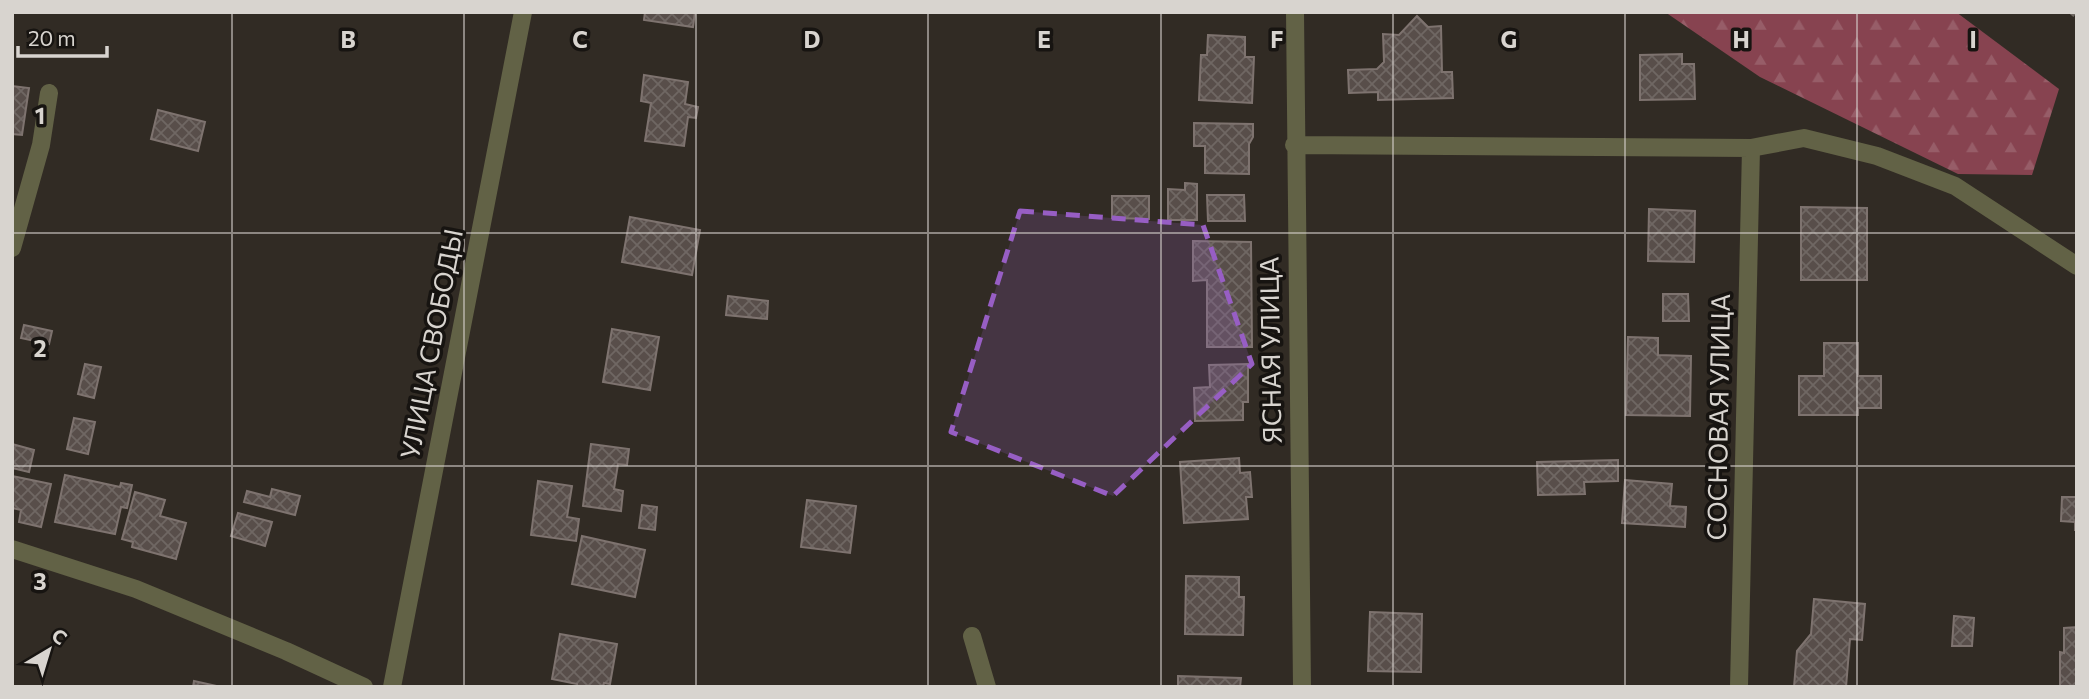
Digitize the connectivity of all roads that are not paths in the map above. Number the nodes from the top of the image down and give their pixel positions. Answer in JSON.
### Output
{"nodes":[{"id":1,"x":523,"y":12,"type":"edge"},
{"id":2,"x":1294,"y":12,"type":"edge"},
{"id":3,"x":49,"y":93,"type":"dead end"},
{"id":4,"x":1294,"y":145,"type":"junction"},
{"id":5,"x":1751,"y":148,"type":"junction"},
{"id":6,"x":12,"y":248,"type":"edge"},
{"id":7,"x":2077,"y":266,"type":"edge"},
{"id":8,"x":12,"y":549,"type":"edge"},
{"id":9,"x":972,"y":636,"type":"dead end"},
{"id":10,"x":364,"y":687,"type":"edge"},
{"id":11,"x":392,"y":687,"type":"edge"},
{"id":12,"x":987,"y":687,"type":"edge"},
{"id":13,"x":1303,"y":687,"type":"edge"},
{"id":14,"x":1739,"y":687,"type":"edge"}],
"edges":[{"from":1,"to":11,"type":"street","name":"УЛИЦА СВОБОДЫ"},
{"from":2,"to":4,"type":"street","name":"ЯСНАЯ УЛИЦА"},
{"from":3,"to":6,"type":"street"},
{"from":4,"to":5,"type":"street"},
{"from":4,"to":13,"type":"street","name":"ЯСНАЯ УЛИЦА"},
{"from":5,"to":7,"type":"street"},
{"from":5,"to":14,"type":"street","name":"СОСНОВАЯ УЛИЦА"},
{"from":8,"to":10,"type":"street"},
{"from":9,"to":12,"type":"street"}]}
